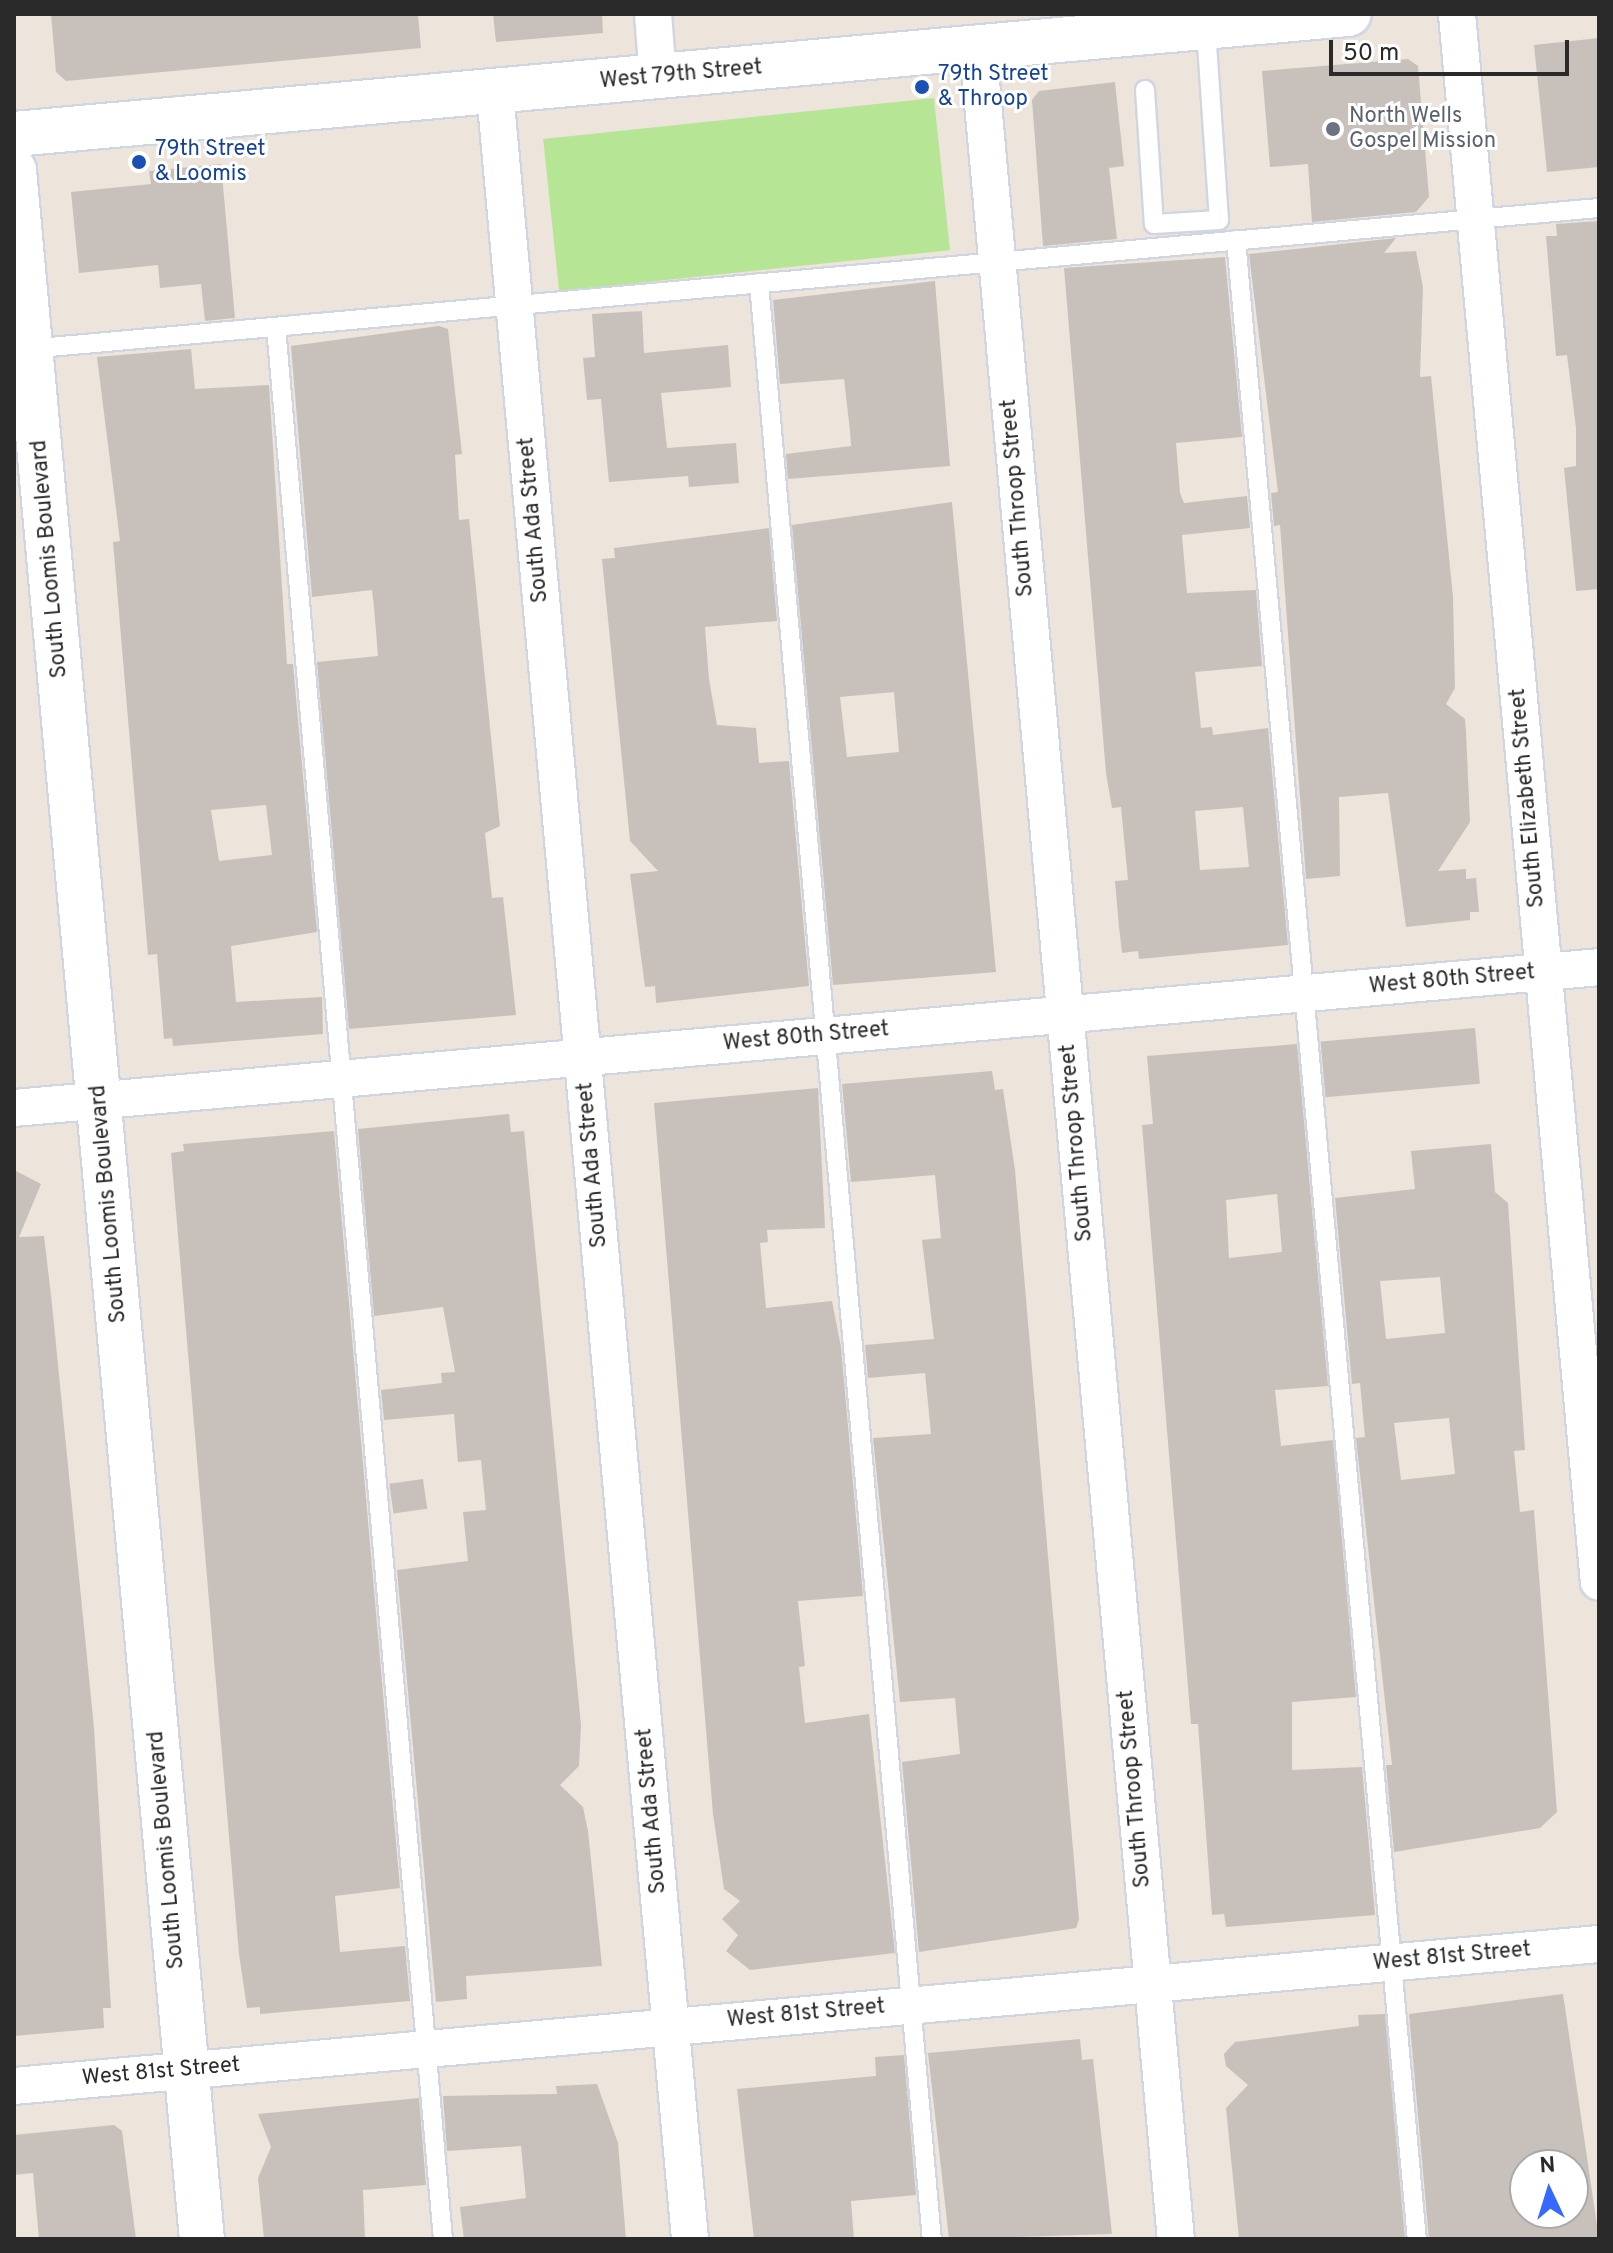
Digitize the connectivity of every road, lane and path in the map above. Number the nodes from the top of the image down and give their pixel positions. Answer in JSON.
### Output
{"nodes":[{"id":1,"x":653,"y":14,"type":"edge"},
{"id":2,"x":1349,"y":14,"type":"edge"},
{"id":3,"x":1457,"y":14,"type":"edge"},
{"id":4,"x":1206,"y":27,"type":"junction"},
{"id":5,"x":978,"y":48,"type":"junction"},
{"id":6,"x":658,"y":77,"type":"junction"},
{"id":7,"x":1145,"y":90,"type":"dead end"},
{"id":8,"x":495,"y":92,"type":"junction"},
{"id":9,"x":14,"y":134,"type":"edge"},
{"id":10,"x":14,"y":170,"type":"edge"},
{"id":11,"x":1599,"y":208,"type":"edge"},
{"id":12,"x":1476,"y":219,"type":"junction"},
{"id":13,"x":1236,"y":240,"type":"junction"},
{"id":14,"x":997,"y":262,"type":"junction"},
{"id":15,"x":759,"y":283,"type":"junction"},
{"id":16,"x":515,"y":305,"type":"junction"},
{"id":17,"x":276,"y":327,"type":"junction"},
{"id":18,"x":22,"y":350,"type":"edge"},
{"id":19,"x":1599,"y":967,"type":"edge"},
{"id":20,"x":1544,"y":971,"type":"junction"},
{"id":21,"x":1304,"y":993,"type":"junction"},
{"id":22,"x":1065,"y":1014,"type":"junction"},
{"id":23,"x":823,"y":1036,"type":"junction"},
{"id":24,"x":584,"y":1057,"type":"junction"},
{"id":25,"x":340,"y":1079,"type":"junction"},
{"id":26,"x":100,"y":1100,"type":"junction"},
{"id":27,"x":14,"y":1108,"type":"edge"},
{"id":28,"x":1599,"y":1582,"type":"edge"},
{"id":29,"x":1599,"y":1944,"type":"edge"},
{"id":30,"x":1393,"y":1962,"type":"junction"},
{"id":31,"x":1153,"y":1984,"type":"junction"},
{"id":32,"x":911,"y":2005,"type":"junction"},
{"id":33,"x":672,"y":2026,"type":"junction"},
{"id":34,"x":425,"y":2048,"type":"junction"},
{"id":35,"x":187,"y":2070,"type":"junction"},
{"id":36,"x":14,"y":2086,"type":"edge"},
{"id":37,"x":202,"y":2239,"type":"edge"},
{"id":38,"x":443,"y":2239,"type":"edge"},
{"id":39,"x":690,"y":2239,"type":"edge"},
{"id":40,"x":932,"y":2239,"type":"edge"},
{"id":41,"x":1176,"y":2239,"type":"edge"},
{"id":42,"x":1417,"y":2239,"type":"edge"}],
"edges":[{"from":1,"to":6,"type":"street"},
{"from":2,"to":4,"type":"street","name":"West 79th Street"},
{"from":3,"to":12,"type":"street","name":"South Elizabeth Street"},
{"from":4,"to":5,"type":"street","name":"West 79th Street"},
{"from":4,"to":7,"type":"lane"},
{"from":5,"to":6,"type":"street","name":"West 79th Street"},
{"from":5,"to":14,"type":"street","name":"South Throop Street"},
{"from":6,"to":8,"type":"street","name":"West 79th Street"},
{"from":8,"to":9,"type":"street","name":"West 79th Street"},
{"from":8,"to":16,"type":"street","name":"South Ada Street"},
{"from":10,"to":18,"type":"street","name":"South Loomis Boulevard"},
{"from":11,"to":12,"type":"lane"},
{"from":12,"to":13,"type":"lane"},
{"from":12,"to":20,"type":"street","name":"South Elizabeth Street"},
{"from":13,"to":14,"type":"lane"},
{"from":13,"to":21,"type":"lane"},
{"from":14,"to":15,"type":"lane"},
{"from":14,"to":22,"type":"street","name":"South Throop Street"},
{"from":15,"to":16,"type":"lane"},
{"from":15,"to":23,"type":"lane"},
{"from":16,"to":17,"type":"lane"},
{"from":16,"to":24,"type":"street","name":"South Ada Street"},
{"from":17,"to":18,"type":"lane"},
{"from":17,"to":25,"type":"lane"},
{"from":18,"to":26,"type":"street","name":"South Loomis Boulevard"},
{"from":19,"to":20,"type":"street","name":"West 80th Street"},
{"from":20,"to":21,"type":"street","name":"West 80th Street"},
{"from":20,"to":28,"type":"street","name":"South Elizabeth Street"},
{"from":21,"to":22,"type":"street","name":"West 80th Street"},
{"from":21,"to":30,"type":"lane"},
{"from":22,"to":23,"type":"street","name":"West 80th Street"},
{"from":22,"to":31,"type":"street","name":"South Throop Street"},
{"from":23,"to":24,"type":"street","name":"West 80th Street"},
{"from":23,"to":32,"type":"lane"},
{"from":24,"to":25,"type":"street","name":"West 80th Street"},
{"from":24,"to":33,"type":"street","name":"South Ada Street"},
{"from":25,"to":26,"type":"street","name":"West 80th Street"},
{"from":25,"to":34,"type":"lane"},
{"from":26,"to":27,"type":"street","name":"West 80th Street"},
{"from":26,"to":35,"type":"street","name":"South Loomis Boulevard"},
{"from":29,"to":30,"type":"street","name":"West 81st Street"},
{"from":30,"to":31,"type":"street","name":"West 81st Street"},
{"from":30,"to":42,"type":"lane"},
{"from":31,"to":32,"type":"street","name":"West 81st Street"},
{"from":31,"to":41,"type":"street","name":"South Throop Street"},
{"from":32,"to":33,"type":"street","name":"West 81st Street"},
{"from":32,"to":40,"type":"lane"},
{"from":33,"to":34,"type":"street","name":"West 81st Street"},
{"from":33,"to":39,"type":"street","name":"South Ada Street"},
{"from":34,"to":35,"type":"street","name":"West 81st Street"},
{"from":34,"to":38,"type":"lane"},
{"from":35,"to":36,"type":"street","name":"West 81st Street"},
{"from":35,"to":37,"type":"street","name":"South Loomis Boulevard"}]}
